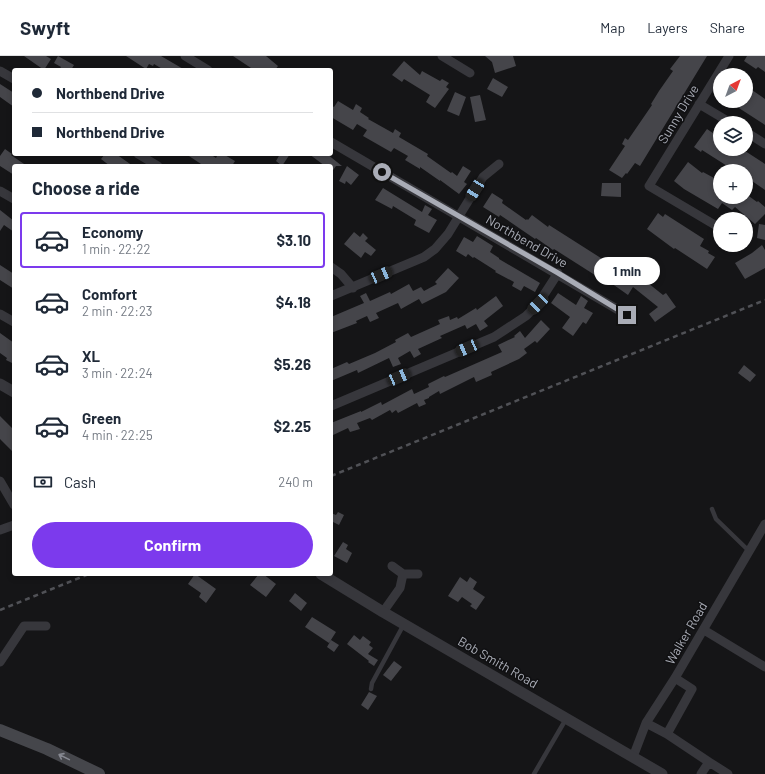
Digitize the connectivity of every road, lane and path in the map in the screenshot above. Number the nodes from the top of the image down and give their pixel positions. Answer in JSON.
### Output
{"nodes":[{"id":1,"x":185,"y":56,"type":"edge"},
{"id":2,"x":442,"y":56,"type":"edge"},
{"id":3,"x":729,"y":56,"type":"edge"},
{"id":4,"x":205,"y":68,"type":"edge"},
{"id":5,"x":0,"y":71,"type":"edge"},
{"id":6,"x":470,"y":73,"type":"dead end"},
{"id":7,"x":12,"y":78,"type":"edge"},
{"id":8,"x":699,"y":104,"type":"junction"},
{"id":9,"x":719,"y":116,"type":"edge"},
{"id":10,"x":753,"y":136,"type":"edge"},
{"id":11,"x":333,"y":143,"type":"edge"},
{"id":12,"x":765,"y":144,"type":"edge"},
{"id":13,"x":141,"y":156,"type":"edge"},
{"id":14,"x":155,"y":164,"type":"edge"},
{"id":15,"x":499,"y":164,"type":"dead end"},
{"id":16,"x":0,"y":191,"type":"edge"},
{"id":17,"x":12,"y":198,"type":"edge"},
{"id":18,"x":458,"y":217,"type":"junction"},
{"id":19,"x":713,"y":224,"type":"edge"},
{"id":20,"x":333,"y":268,"type":"edge"},
{"id":21,"x":558,"y":273,"type":"junction"},
{"id":22,"x":352,"y":288,"type":"junction"},
{"id":23,"x":333,"y":295,"type":"edge"},
{"id":24,"x":0,"y":314,"type":"edge"},
{"id":25,"x":627,"y":315,"type":"dead end"},
{"id":26,"x":12,"y":321,"type":"edge"},
{"id":27,"x":0,"y":384,"type":"edge"},
{"id":28,"x":12,"y":391,"type":"edge"},
{"id":29,"x":333,"y":405,"type":"edge"},
{"id":30,"x":0,"y":481,"type":"edge"},
{"id":31,"x":12,"y":502,"type":"edge"},
{"id":32,"x":712,"y":509,"type":"dead end"},
{"id":33,"x":765,"y":524,"type":"edge"},
{"id":34,"x":12,"y":525,"type":"edge"},
{"id":35,"x":0,"y":530,"type":"edge"},
{"id":36,"x":749,"y":551,"type":"junction"},
{"id":37,"x":392,"y":566,"type":"dead end"},
{"id":38,"x":403,"y":574,"type":"junction"},
{"id":39,"x":418,"y":574,"type":"dead end"},
{"id":40,"x":324,"y":576,"type":"edge"},
{"id":41,"x":383,"y":612,"type":"junction"},
{"id":42,"x":404,"y":624,"type":"junction"},
{"id":43,"x":46,"y":626,"type":"dead end"},
{"id":44,"x":704,"y":630,"type":"junction"},
{"id":45,"x":0,"y":662,"type":"edge"},
{"id":46,"x":765,"y":667,"type":"edge"},
{"id":47,"x":675,"y":678,"type":"junction"},
{"id":48,"x":371,"y":690,"type":"dead end"},
{"id":49,"x":567,"y":718,"type":"junction"},
{"id":50,"x":646,"y":723,"type":"junction"},
{"id":51,"x":0,"y":730,"type":"edge"},
{"id":52,"x":667,"y":734,"type":"junction"},
{"id":53,"x":633,"y":757,"type":"junction"},
{"id":54,"x":709,"y":762,"type":"junction"},
{"id":55,"x":99,"y":774,"type":"edge"},
{"id":56,"x":534,"y":774,"type":"edge"},
{"id":57,"x":662,"y":774,"type":"edge"},
{"id":58,"x":701,"y":774,"type":"edge"},
{"id":59,"x":728,"y":774,"type":"edge"}],
"edges":[{"from":1,"to":4,"type":"street"},
{"from":2,"to":6,"type":"street"},
{"from":3,"to":8,"type":"street","name":"Sunny Drive"},
{"from":5,"to":7,"type":"street"},
{"from":8,"to":9,"type":"street"},
{"from":8,"to":19,"type":"street","name":"Sunny Drive"},
{"from":10,"to":12,"type":"street"},
{"from":11,"to":18,"type":"street","name":"Northbend Drive"},
{"from":13,"to":14,"type":"street"},
{"from":15,"to":18,"type":"street"},
{"from":16,"to":17,"type":"street"},
{"from":18,"to":21,"type":"street","name":"Northbend Drive"},
{"from":18,"to":22,"type":"street"},
{"from":20,"to":22,"type":"street"},
{"from":21,"to":25,"type":"street","name":"Northbend Drive"},
{"from":21,"to":29,"type":"street"},
{"from":22,"to":23,"type":"street"},
{"from":24,"to":26,"type":"street"},
{"from":27,"to":28,"type":"street"},
{"from":30,"to":31,"type":"street"},
{"from":32,"to":36,"type":"lane"},
{"from":33,"to":36,"type":"street","name":"Walker Road"},
{"from":34,"to":35,"type":"street"},
{"from":36,"to":44,"type":"street","name":"Walker Road"},
{"from":37,"to":38,"type":"street"},
{"from":38,"to":39,"type":"street"},
{"from":38,"to":41,"type":"street"},
{"from":40,"to":41,"type":"street","name":"Bob Smith Road"},
{"from":41,"to":42,"type":"street","name":"Bob Smith Road"},
{"from":42,"to":48,"type":"lane"},
{"from":42,"to":49,"type":"street","name":"Bob Smith Road"},
{"from":43,"to":45,"type":"street"},
{"from":44,"to":46,"type":"street"},
{"from":44,"to":47,"type":"street","name":"Walker Road"},
{"from":47,"to":50,"type":"street","name":"Walker Road"},
{"from":47,"to":52,"type":"street"},
{"from":49,"to":53,"type":"street","name":"Bob Smith Road"},
{"from":49,"to":56,"type":"lane"},
{"from":50,"to":52,"type":"street"},
{"from":50,"to":53,"type":"street","name":"Walker Road"},
{"from":55,"to":51,"type":"main road","one_way":true},
{"from":52,"to":54,"type":"street"},
{"from":53,"to":57,"type":"street","name":"Bob Smith Road"},
{"from":54,"to":58,"type":"street"},
{"from":54,"to":59,"type":"street"}]}
